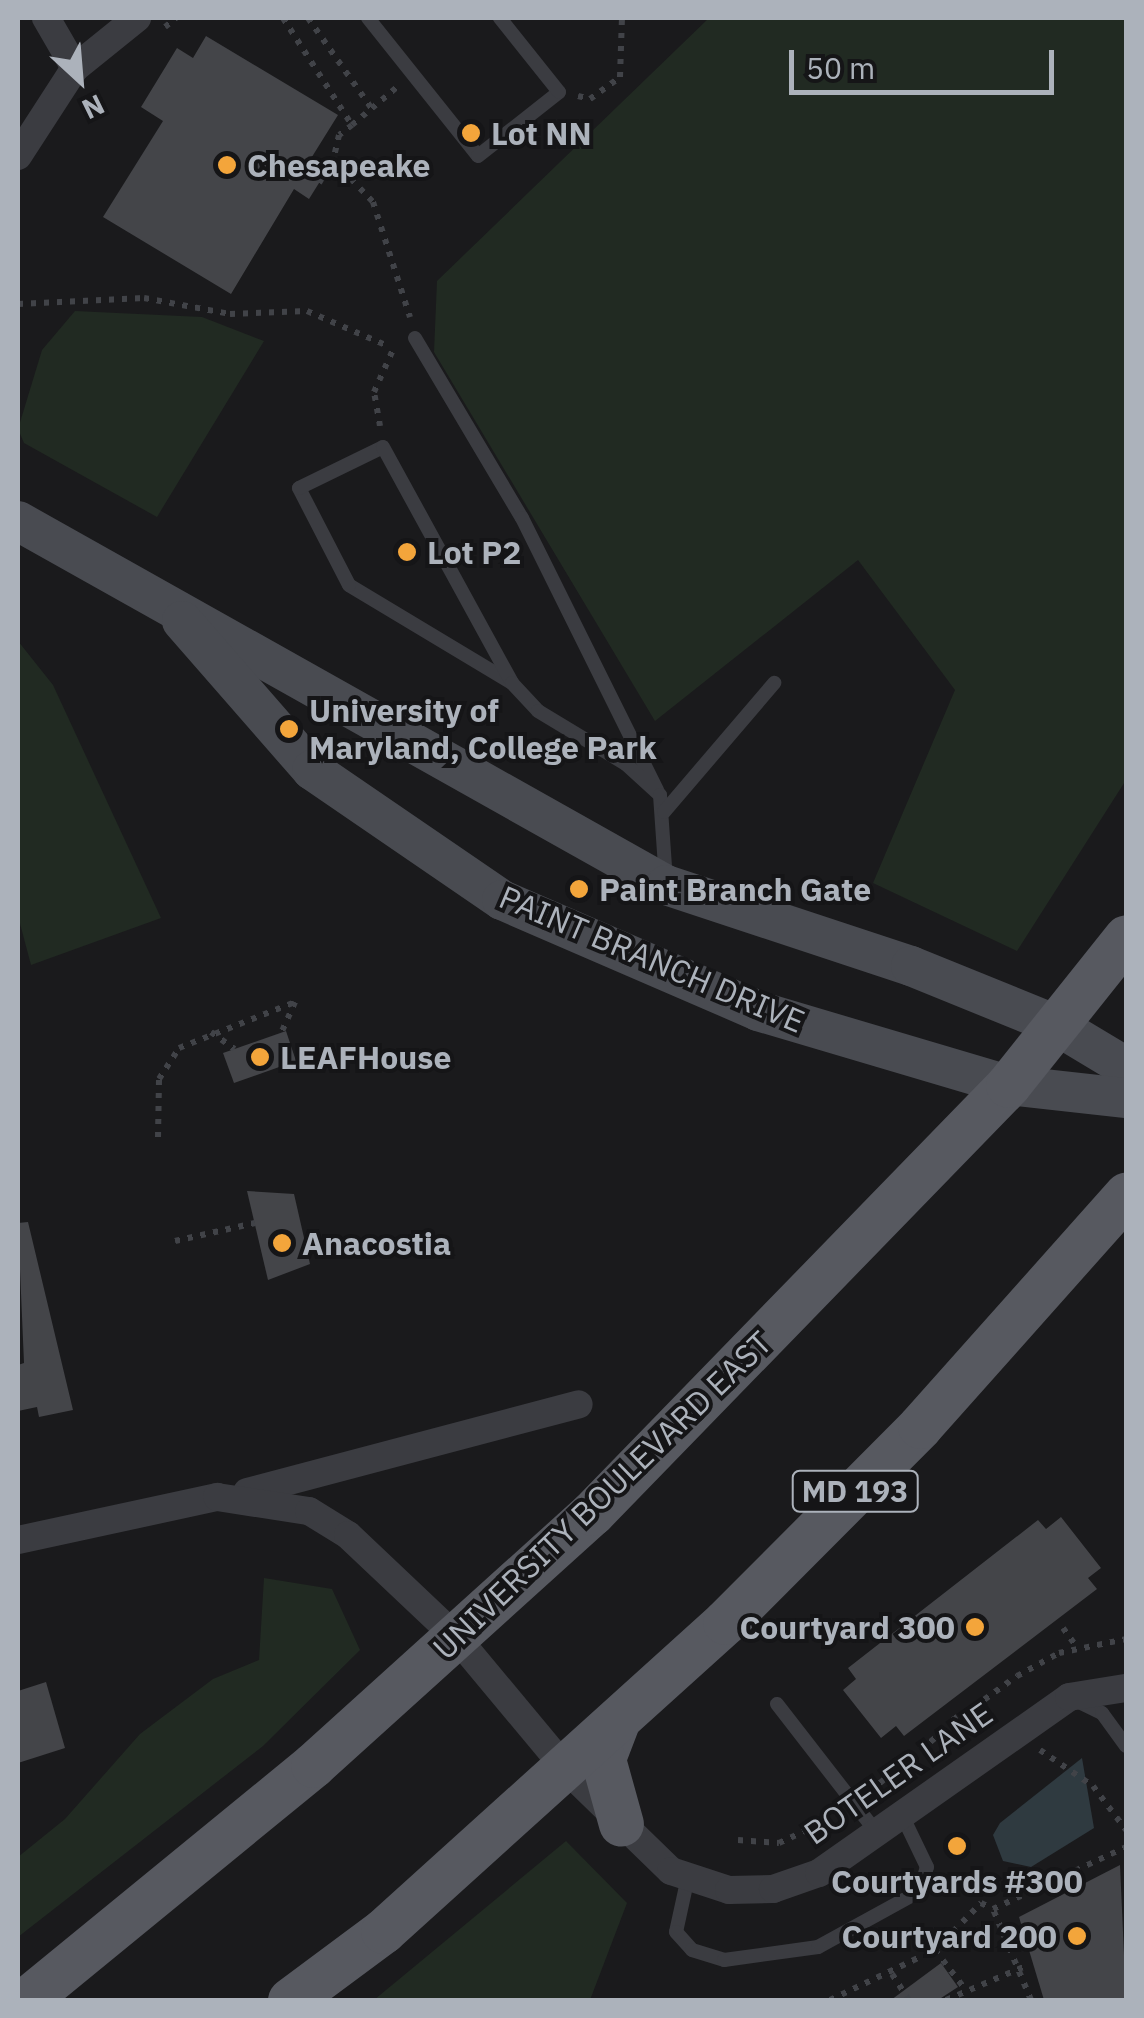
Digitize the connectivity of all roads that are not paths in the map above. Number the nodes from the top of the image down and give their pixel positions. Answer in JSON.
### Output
{"nodes":[{"id":1,"x":46,"y":18,"type":"edge"},
{"id":2,"x":137,"y":18,"type":"edge"},
{"id":3,"x":368,"y":18,"type":"edge"},
{"id":4,"x":500,"y":18,"type":"edge"},
{"id":5,"x":75,"y":68,"type":"junction"},
{"id":6,"x":18,"y":156,"type":"edge"},
{"id":7,"x":415,"y":338,"type":"road end"},
{"id":8,"x":18,"y":520,"type":"edge"},
{"id":9,"x":162,"y":599,"type":"junction"},
{"id":10,"x":774,"y":683,"type":"dead end"},
{"id":11,"x":512,"y":684,"type":"junction"},
{"id":12,"x":660,"y":795,"type":"junction"},
{"id":13,"x":664,"y":812,"type":"junction"},
{"id":14,"x":666,"y":886,"type":"junction"},
{"id":15,"x":1126,"y":936,"type":"edge"},
{"id":16,"x":1056,"y":1025,"type":"junction"},
{"id":17,"x":1126,"y":1067,"type":"edge"},
{"id":18,"x":1008,"y":1085,"type":"junction"},
{"id":19,"x":1126,"y":1098,"type":"edge"},
{"id":20,"x":1126,"y":1195,"type":"edge"},
{"id":21,"x":580,"y":1404,"type":"dead end"},
{"id":22,"x":236,"y":1495,"type":"junction"},
{"id":23,"x":18,"y":1540,"type":"edge"},
{"id":24,"x":456,"y":1636,"type":"junction"},
{"id":25,"x":1126,"y":1688,"type":"edge"},
{"id":26,"x":1069,"y":1696,"type":"junction"},
{"id":27,"x":777,"y":1704,"type":"dead end"},
{"id":28,"x":617,"y":1722,"type":"junction"},
{"id":29,"x":1126,"y":1746,"type":"edge"},
{"id":30,"x":566,"y":1769,"type":"junction"},
{"id":31,"x":902,"y":1815,"type":"junction"},
{"id":32,"x":621,"y":1824,"type":"junction"},
{"id":33,"x":877,"y":1833,"type":"junction"},
{"id":34,"x":688,"y":1877,"type":"junction"},
{"id":35,"x":26,"y":2000,"type":"edge"},
{"id":36,"x":290,"y":2000,"type":"edge"}],
"edges":[{"from":1,"to":5,"type":"street"},
{"from":2,"to":5,"type":"street"},
{"from":3,"to":4,"type":"lane"},
{"from":5,"to":6,"type":"street"},
{"from":7,"to":12,"type":"lane"},
{"from":8,"to":9,"type":"street","name":"PAINT BRANCH DRIVE"},
{"from":9,"to":14,"type":"street","name":"PAINT BRANCH DRIVE"},
{"from":9,"to":18,"type":"street","name":"PAINT BRANCH DRIVE"},
{"from":10,"to":13,"type":"lane"},
{"from":11,"to":11,"type":"lane"},
{"from":11,"to":12,"type":"lane"},
{"from":12,"to":13,"type":"lane"},
{"from":13,"to":14,"type":"lane"},
{"from":14,"to":16,"type":"street","name":"PAINT BRANCH DRIVE"},
{"from":15,"to":16,"type":"main road","name":"UNIVERSITY BOULEVARD EAST"},
{"from":16,"to":17,"type":"street","name":"PAINT BRANCH DRIVE"},
{"from":16,"to":18,"type":"main road","name":"UNIVERSITY BOULEVARD EAST"},
{"from":18,"to":19,"type":"street","name":"PAINT BRANCH DRIVE"},
{"from":18,"to":24,"type":"main road","name":"UNIVERSITY BOULEVARD EAST"},
{"from":20,"to":28,"type":"main road","number":"MD 193"},
{"from":21,"to":22,"type":"street"},
{"from":22,"to":23,"type":"street"},
{"from":22,"to":24,"type":"street","name":"BOTELER LANE"},
{"from":24,"to":30,"type":"street","name":"BOTELER LANE"},
{"from":24,"to":35,"type":"main road","name":"UNIVERSITY BOULEVARD EAST"},
{"from":25,"to":26,"type":"street","name":"BOTELER LANE"},
{"from":26,"to":29,"type":"lane"},
{"from":26,"to":31,"type":"street","name":"BOTELER LANE"},
{"from":27,"to":33,"type":"lane"},
{"from":28,"to":30,"type":"main road","number":"MD 193"},
{"from":28,"to":32,"type":"main road"},
{"from":30,"to":32,"type":"street","name":"BOTELER LANE"},
{"from":30,"to":36,"type":"main road","number":"MD 193"},
{"from":31,"to":33,"type":"street","name":"BOTELER LANE"},
{"from":31,"to":34,"type":"lane"},
{"from":32,"to":34,"type":"street","name":"BOTELER LANE"},
{"from":33,"to":34,"type":"street","name":"BOTELER LANE"}]}
